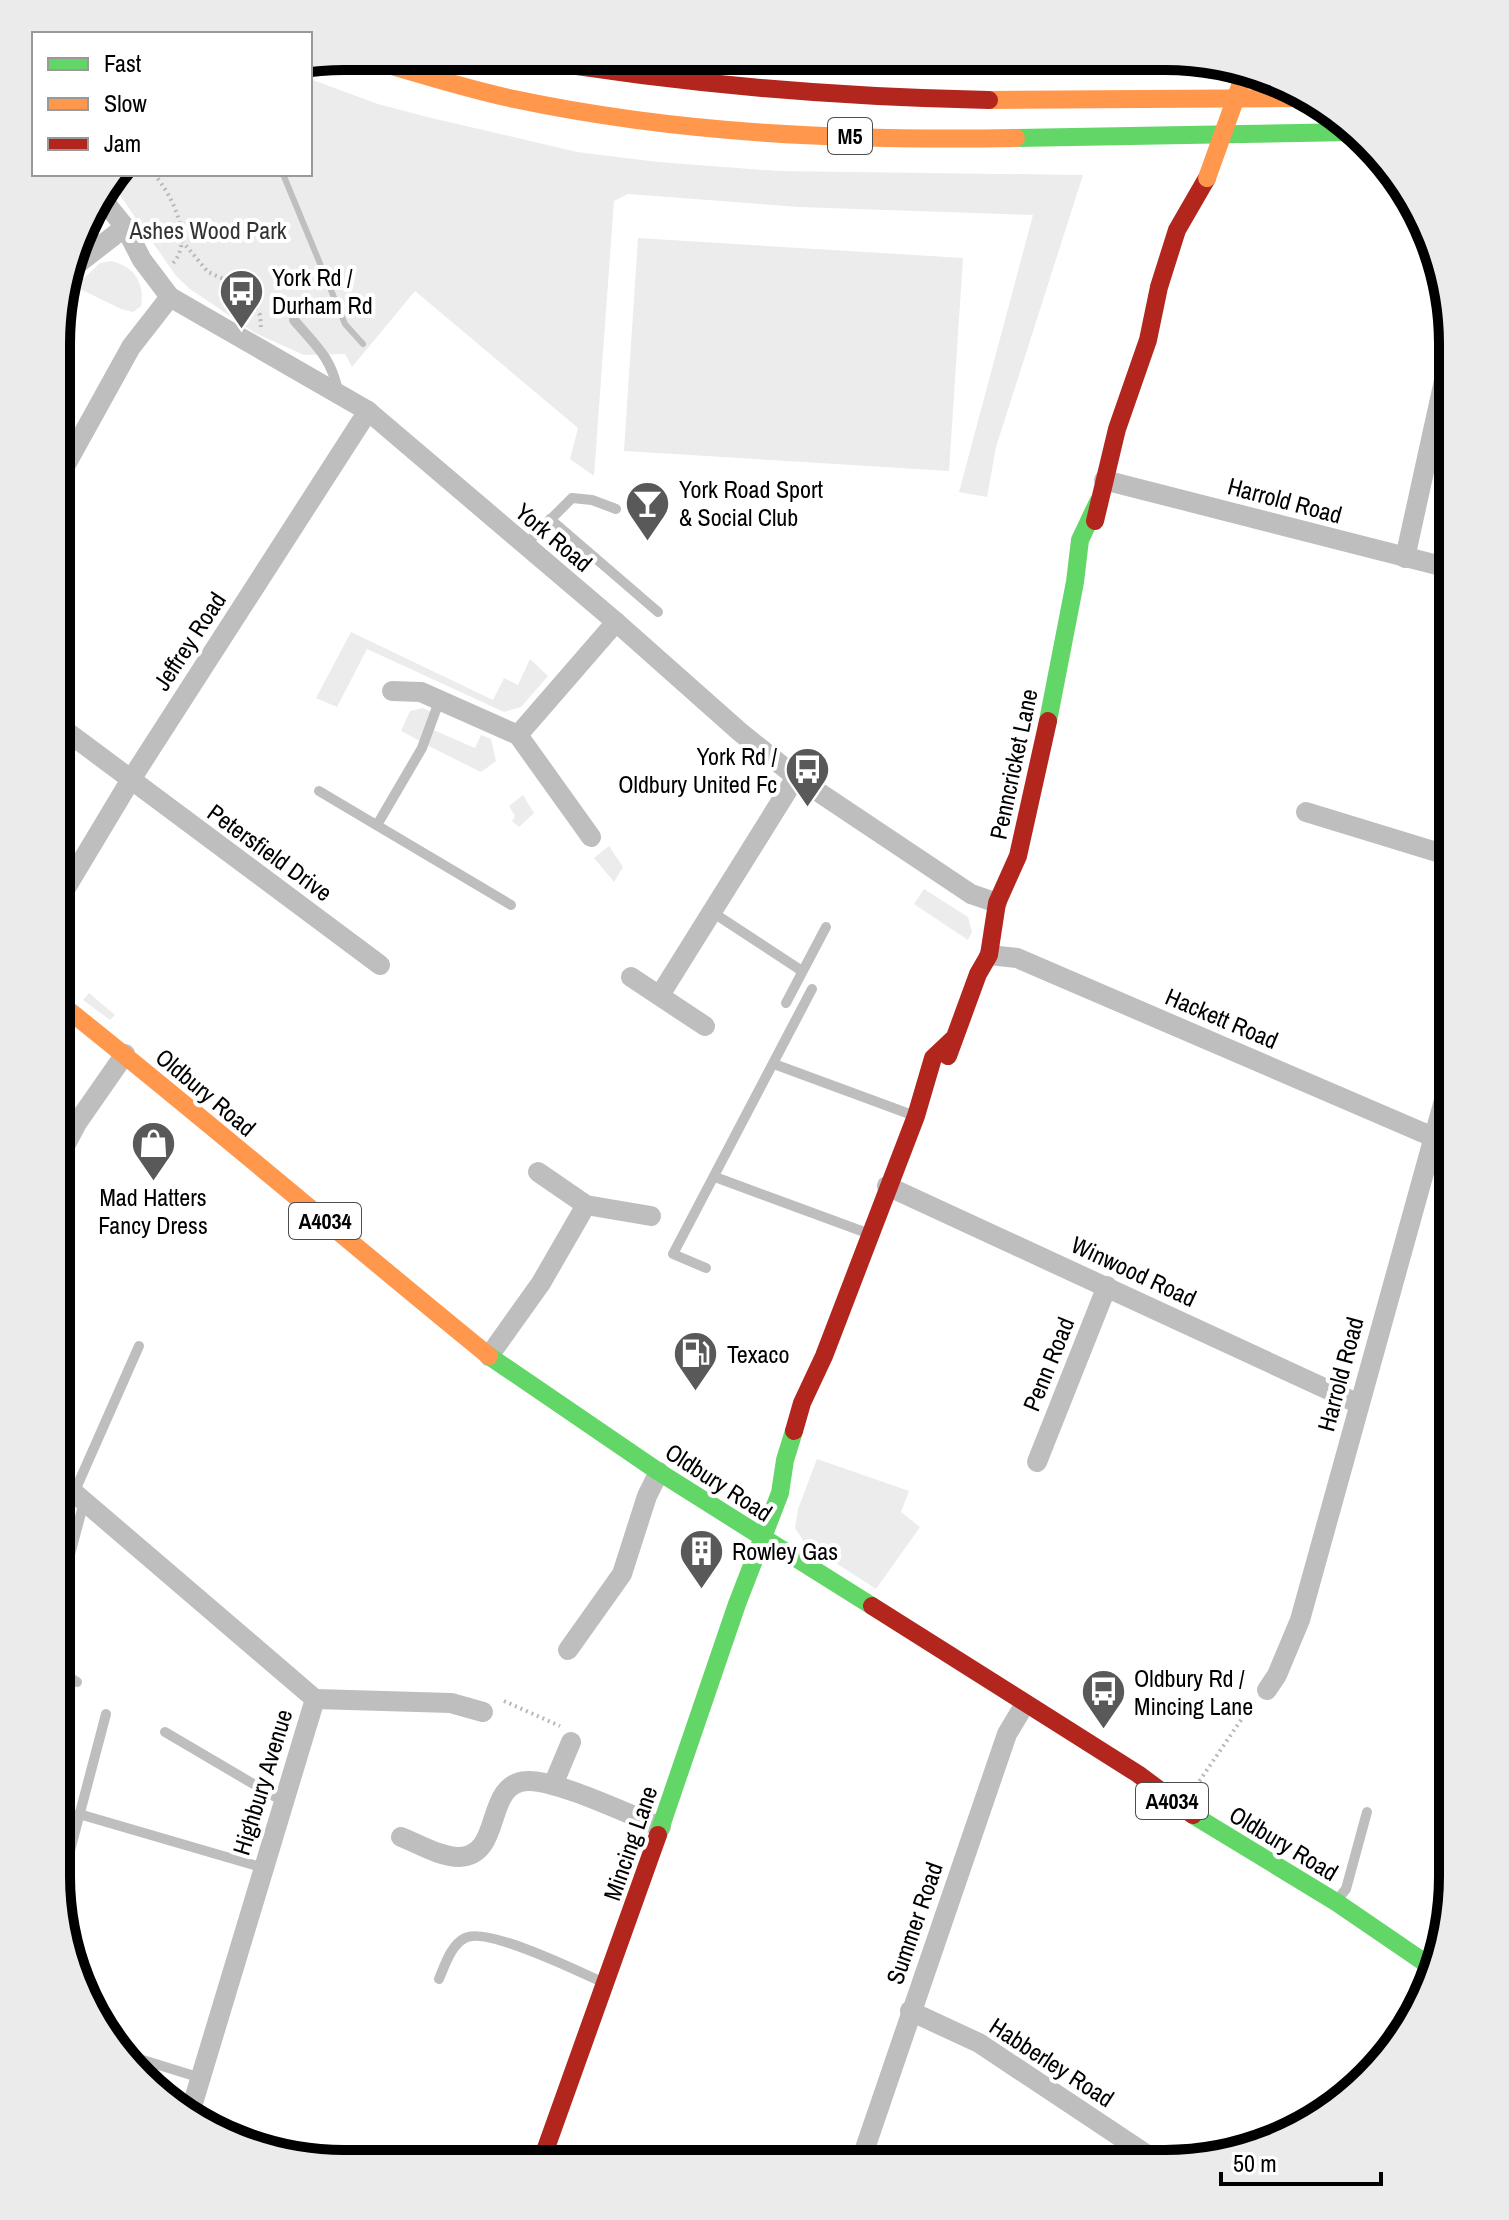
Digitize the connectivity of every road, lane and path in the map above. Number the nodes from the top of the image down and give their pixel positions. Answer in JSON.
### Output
{"nodes":[{"id":1,"x":410,"y":71,"type":"edge"},
{"id":2,"x":599,"y":71,"type":"edge"},
{"id":3,"x":1242,"y":81,"type":"edge"},
{"id":4,"x":1285,"y":98,"type":"edge"},
{"id":5,"x":1338,"y":132,"type":"edge"},
{"id":6,"x":156,"y":176,"type":"edge"},
{"id":7,"x":108,"y":206,"type":"edge"},
{"id":8,"x":125,"y":227,"type":"junction"},
{"id":9,"x":182,"y":241,"type":"junction"},
{"id":10,"x":84,"y":259,"type":"edge"},
{"id":11,"x":175,"y":262,"type":"dead end"},
{"id":12,"x":170,"y":297,"type":"junction"},
{"id":13,"x":294,"y":320,"type":"dead end"},
{"id":14,"x":262,"y":339,"type":"dead end"},
{"id":15,"x":339,"y":394,"type":"junction"},
{"id":16,"x":1439,"y":404,"type":"edge"},
{"id":17,"x":368,"y":411,"type":"junction"},
{"id":18,"x":70,"y":457,"type":"edge"},
{"id":19,"x":1104,"y":480,"type":"junction"},
{"id":20,"x":616,"y":509,"type":"dead end"},
{"id":21,"x":550,"y":519,"type":"junction"},
{"id":22,"x":524,"y":546,"type":"junction"},
{"id":23,"x":1405,"y":558,"type":"junction"},
{"id":24,"x":1439,"y":566,"type":"edge"},
{"id":25,"x":658,"y":612,"type":"dead end"},
{"id":26,"x":616,"y":622,"type":"junction"},
{"id":27,"x":392,"y":691,"type":"dead end"},
{"id":28,"x":440,"y":699,"type":"junction"},
{"id":29,"x":70,"y":734,"type":"edge"},
{"id":30,"x":518,"y":735,"type":"junction"},
{"id":31,"x":796,"y":777,"type":"junction"},
{"id":32,"x":130,"y":781,"type":"junction"},
{"id":33,"x":319,"y":791,"type":"dead end"},
{"id":34,"x":1306,"y":812,"type":"dead end"},
{"id":35,"x":377,"y":825,"type":"junction"},
{"id":36,"x":591,"y":837,"type":"dead end"},
{"id":37,"x":1439,"y":853,"type":"edge"},
{"id":38,"x":70,"y":881,"type":"edge"},
{"id":39,"x":997,"y":903,"type":"junction"},
{"id":40,"x":511,"y":905,"type":"dead end"},
{"id":41,"x":712,"y":912,"type":"junction"},
{"id":42,"x":826,"y":927,"type":"dead end"},
{"id":43,"x":989,"y":955,"type":"junction"},
{"id":44,"x":380,"y":965,"type":"dead end"},
{"id":45,"x":802,"y":971,"type":"junction"},
{"id":46,"x":631,"y":977,"type":"dead end"},
{"id":47,"x":812,"y":989,"type":"dead end"},
{"id":48,"x":660,"y":995,"type":"junction"},
{"id":49,"x":786,"y":1003,"type":"dead end"},
{"id":50,"x":70,"y":1011,"type":"edge"},
{"id":51,"x":705,"y":1026,"type":"dead end"},
{"id":52,"x":125,"y":1054,"type":"junction"},
{"id":53,"x":774,"y":1064,"type":"junction"},
{"id":54,"x":916,"y":1116,"type":"junction"},
{"id":55,"x":1439,"y":1118,"type":"edge"},
{"id":56,"x":70,"y":1136,"type":"edge"},
{"id":57,"x":1433,"y":1137,"type":"junction"},
{"id":58,"x":538,"y":1172,"type":"dead end"},
{"id":59,"x":715,"y":1177,"type":"junction"},
{"id":60,"x":887,"y":1186,"type":"junction"},
{"id":61,"x":586,"y":1205,"type":"junction"},
{"id":62,"x":651,"y":1216,"type":"dead end"},
{"id":63,"x":870,"y":1234,"type":"junction"},
{"id":64,"x":706,"y":1268,"type":"dead end"},
{"id":65,"x":1107,"y":1286,"type":"junction"},
{"id":66,"x":139,"y":1346,"type":"dead end"},
{"id":67,"x":489,"y":1356,"type":"junction"},
{"id":68,"x":1359,"y":1404,"type":"junction"},
{"id":69,"x":1037,"y":1462,"type":"dead end"},
{"id":70,"x":659,"y":1472,"type":"junction"},
{"id":71,"x":70,"y":1489,"type":"edge"},
{"id":72,"x":79,"y":1497,"type":"junction"},
{"id":73,"x":762,"y":1538,"type":"junction"},
{"id":74,"x":70,"y":1545,"type":"edge"},
{"id":75,"x":568,"y":1650,"type":"dead end"},
{"id":76,"x":70,"y":1678,"type":"edge"},
{"id":77,"x":77,"y":1682,"type":"dead end"},
{"id":78,"x":1267,"y":1690,"type":"joint"},
{"id":79,"x":315,"y":1699,"type":"junction"},
{"id":80,"x":504,"y":1701,"type":"dead end"},
{"id":81,"x":1025,"y":1704,"type":"junction"},
{"id":82,"x":483,"y":1712,"type":"dead end"},
{"id":83,"x":106,"y":1714,"type":"dead end"},
{"id":84,"x":165,"y":1732,"type":"dead end"},
{"id":85,"x":565,"y":1741,"type":"joint"},
{"id":86,"x":553,"y":1785,"type":"junction"},
{"id":87,"x":284,"y":1802,"type":"junction"},
{"id":88,"x":1181,"y":1808,"type":"junction"},
{"id":89,"x":1367,"y":1812,"type":"dead end"},
{"id":90,"x":79,"y":1814,"type":"junction"},
{"id":91,"x":661,"y":1827,"type":"junction"},
{"id":92,"x":401,"y":1837,"type":"dead end"},
{"id":93,"x":70,"y":1849,"type":"edge"},
{"id":94,"x":264,"y":1868,"type":"junction"},
{"id":95,"x":1336,"y":1902,"type":"junction"},
{"id":96,"x":1424,"y":1962,"type":"edge"},
{"id":97,"x":439,"y":1979,"type":"dead end"},
{"id":98,"x":605,"y":1984,"type":"junction"},
{"id":99,"x":910,"y":2011,"type":"junction"},
{"id":100,"x":141,"y":2059,"type":"edge"},
{"id":101,"x":201,"y":2078,"type":"junction"},
{"id":102,"x":193,"y":2104,"type":"edge"},
{"id":103,"x":545,"y":2150,"type":"edge"},
{"id":104,"x":864,"y":2150,"type":"edge"},
{"id":105,"x":1140,"y":2150,"type":"edge"}],
"edges":[{"from":1,"to":5,"type":"main road","number":"M5"},
{"from":2,"to":4,"type":"main road","number":"M5"},
{"from":3,"to":19,"type":"main road","name":"Penncricket Lane","bridge":true},
{"from":6,"to":9,"type":"path"},
{"from":7,"to":8,"type":"street","name":"York Road"},
{"from":8,"to":10,"type":"street"},
{"from":8,"to":12,"type":"street","name":"York Road"},
{"from":9,"to":11,"type":"path"},
{"from":9,"to":14,"type":"path"},
{"from":12,"to":15,"type":"street","name":"York Road"},
{"from":12,"to":18,"type":"street"},
{"from":13,"to":15,"type":"lane"},
{"from":15,"to":17,"type":"street","name":"York Road"},
{"from":16,"to":23,"type":"street"},
{"from":17,"to":22,"type":"street","name":"York Road"},
{"from":17,"to":32,"type":"street","name":"Jeffrey Road"},
{"from":19,"to":23,"type":"street","name":"Harrold Road"},
{"from":19,"to":39,"type":"main road","name":"Penncricket Lane"},
{"from":20,"to":21,"type":"lane"},
{"from":21,"to":22,"type":"lane"},
{"from":21,"to":25,"type":"lane"},
{"from":22,"to":26,"type":"street","name":"York Road"},
{"from":23,"to":24,"type":"street","name":"Harrold Road"},
{"from":26,"to":30,"type":"street"},
{"from":26,"to":31,"type":"street","name":"York Road"},
{"from":27,"to":28,"type":"street"},
{"from":28,"to":30,"type":"street"},
{"from":28,"to":35,"type":"lane"},
{"from":29,"to":32,"type":"street","name":"Petersfield Drive"},
{"from":30,"to":36,"type":"street"},
{"from":31,"to":39,"type":"street","name":"York Road"},
{"from":31,"to":41,"type":"street"},
{"from":32,"to":38,"type":"street","name":"Jeffrey Road"},
{"from":32,"to":44,"type":"street","name":"Petersfield Drive"},
{"from":33,"to":35,"type":"lane"},
{"from":34,"to":37,"type":"street"},
{"from":35,"to":40,"type":"lane"},
{"from":39,"to":43,"type":"main road","name":"Penncricket Lane"},
{"from":41,"to":45,"type":"lane"},
{"from":41,"to":48,"type":"street"},
{"from":42,"to":45,"type":"lane"},
{"from":43,"to":54,"type":"main road","name":"Penncricket Lane"},
{"from":43,"to":57,"type":"street","name":"Hackett Road"},
{"from":45,"to":49,"type":"lane"},
{"from":46,"to":48,"type":"street"},
{"from":47,"to":53,"type":"lane"},
{"from":48,"to":51,"type":"street"},
{"from":50,"to":52,"type":"main road","name":"Oldbury Road","number":"A4034"},
{"from":52,"to":56,"type":"street"},
{"from":52,"to":67,"type":"main road","name":"Oldbury Road","number":"A4034"},
{"from":53,"to":54,"type":"lane"},
{"from":53,"to":59,"type":"lane"},
{"from":54,"to":60,"type":"main road","name":"Penncricket Lane"},
{"from":55,"to":57,"type":"street","name":"Harrold Road"},
{"from":57,"to":68,"type":"street","name":"Harrold Road"},
{"from":58,"to":61,"type":"street"},
{"from":59,"to":63,"type":"lane"},
{"from":59,"to":64,"type":"lane"},
{"from":60,"to":63,"type":"main road","name":"Penncricket Lane"},
{"from":60,"to":65,"type":"street","name":"Winwood Road"},
{"from":61,"to":62,"type":"street"},
{"from":61,"to":67,"type":"street"},
{"from":63,"to":73,"type":"main road","name":"Penncricket Lane"},
{"from":65,"to":68,"type":"street","name":"Winwood Road"},
{"from":65,"to":69,"type":"street","name":"Penn Road"},
{"from":66,"to":72,"type":"lane"},
{"from":67,"to":70,"type":"main road","name":"Oldbury Road","number":"A4034"},
{"from":68,"to":78,"type":"street","name":"Harrold Road"},
{"from":70,"to":73,"type":"main road","name":"Oldbury Road","number":"A4034"},
{"from":70,"to":75,"type":"street"},
{"from":71,"to":72,"type":"street","name":"Highbury Avenue"},
{"from":72,"to":74,"type":"lane"},
{"from":72,"to":79,"type":"street","name":"Highbury Avenue"},
{"from":73,"to":81,"type":"main road","name":"Oldbury Road","number":"A4034"},
{"from":73,"to":91,"type":"main road","name":"Mincing Lane"},
{"from":76,"to":77,"type":"lane"},
{"from":78,"to":88,"type":"path"},
{"from":79,"to":82,"type":"street"},
{"from":79,"to":87,"type":"street","name":"Highbury Avenue"},
{"from":80,"to":85,"type":"path"},
{"from":81,"to":88,"type":"main road","name":"Oldbury Road","number":"A4034"},
{"from":81,"to":99,"type":"street","name":"Summer Road"},
{"from":83,"to":90,"type":"lane"},
{"from":84,"to":87,"type":"lane"},
{"from":85,"to":86,"type":"street"},
{"from":86,"to":91,"type":"street"},
{"from":86,"to":92,"type":"street"},
{"from":87,"to":94,"type":"street","name":"Highbury Avenue"},
{"from":88,"to":95,"type":"main road","name":"Oldbury Road","number":"A4034"},
{"from":89,"to":95,"type":"lane"},
{"from":90,"to":93,"type":"lane"},
{"from":90,"to":94,"type":"lane"},
{"from":91,"to":98,"type":"main road","name":"Mincing Lane"},
{"from":94,"to":101,"type":"street","name":"Highbury Avenue"},
{"from":95,"to":96,"type":"main road","name":"Oldbury Road","number":"A4034"},
{"from":97,"to":98,"type":"lane"},
{"from":98,"to":103,"type":"main road","name":"Mincing Lane"},
{"from":99,"to":104,"type":"street","name":"Summer Road"},
{"from":99,"to":105,"type":"street","name":"Habberley Road"},
{"from":100,"to":101,"type":"lane"},
{"from":101,"to":102,"type":"street","name":"Highbury Avenue"}]}
